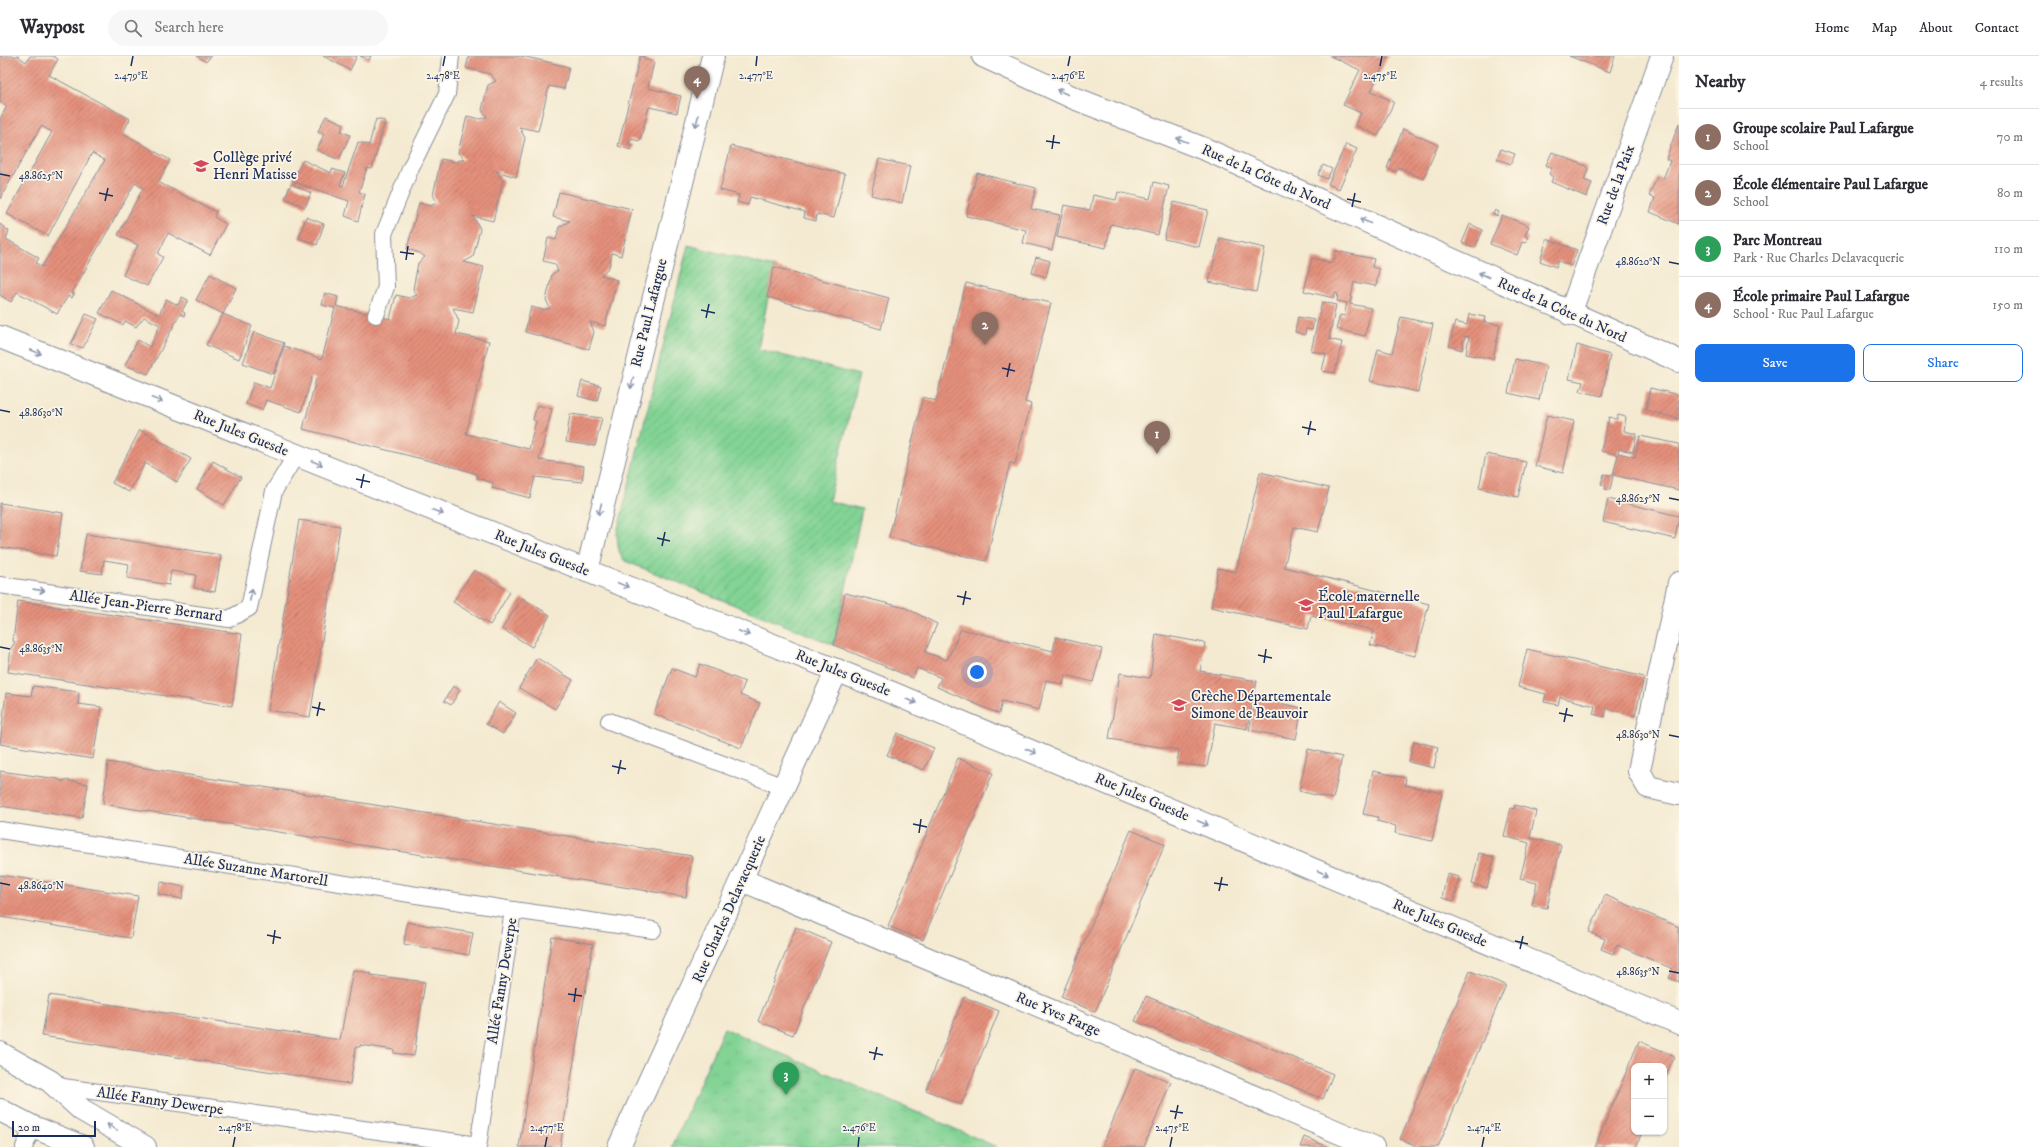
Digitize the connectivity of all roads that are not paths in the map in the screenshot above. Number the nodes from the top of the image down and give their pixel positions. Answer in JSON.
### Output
{"nodes":[{"id":1,"x":451,"y":56,"type":"edge"},
{"id":2,"x":713,"y":56,"type":"edge"},
{"id":3,"x":983,"y":56,"type":"edge"},
{"id":4,"x":1662,"y":56,"type":"edge"},
{"id":5,"x":1570,"y":314,"type":"junction"},
{"id":6,"x":376,"y":315,"type":"dead end"},
{"id":7,"x":0,"y":337,"type":"edge"},
{"id":8,"x":1679,"y":362,"type":"edge"},
{"id":9,"x":296,"y":455,"type":"junction"},
{"id":10,"x":586,"y":571,"type":"junction"},
{"id":11,"x":1679,"y":584,"type":"edge"},
{"id":12,"x":0,"y":585,"type":"edge"},
{"id":13,"x":837,"y":670,"type":"junction"},
{"id":14,"x":609,"y":721,"type":"dead end"},
{"id":15,"x":784,"y":787,"type":"junction"},
{"id":16,"x":1679,"y":794,"type":"edge"},
{"id":17,"x":0,"y":830,"type":"edge"},
{"id":18,"x":742,"y":880,"type":"junction"},
{"id":19,"x":513,"y":910,"type":"junction"},
{"id":20,"x":652,"y":930,"type":"dead end"},
{"id":21,"x":1679,"y":1023,"type":"edge"},
{"id":22,"x":0,"y":1053,"type":"edge"},
{"id":23,"x":56,"y":1086,"type":"junction"},
{"id":24,"x":0,"y":1110,"type":"edge"},
{"id":25,"x":33,"y":1127,"type":"junction"},
{"id":26,"x":478,"y":1146,"type":"edge"},
{"id":27,"x":24,"y":1147,"type":"edge"},
{"id":28,"x":83,"y":1147,"type":"edge"},
{"id":29,"x":145,"y":1147,"type":"edge"},
{"id":30,"x":619,"y":1147,"type":"edge"},
{"id":31,"x":1373,"y":1147,"type":"edge"}],
"edges":[{"from":1,"to":6,"type":"lane"},
{"from":2,"to":10,"type":"street","name":"Rue Paul Lafargue","one_way":true},
{"from":5,"to":3,"type":"street","name":"Rue de la Côte du Nord","one_way":true},
{"from":4,"to":5,"type":"street","name":"Rue de la Paix"},
{"from":5,"to":8,"type":"street","name":"Rue de la Côte du Nord"},
{"from":7,"to":9,"type":"street","name":"Rue Jules Guesde","one_way":true},
{"from":9,"to":10,"type":"street","name":"Rue Jules Guesde","one_way":true},
{"from":12,"to":9,"type":"lane","name":"Allée Jean-Pierre Bernard","one_way":true},
{"from":10,"to":13,"type":"street","name":"Rue Jules Guesde","one_way":true},
{"from":11,"to":16,"type":"street"},
{"from":13,"to":15,"type":"street","name":"Rue Charles Delavacquerie"},
{"from":13,"to":21,"type":"street","name":"Rue Jules Guesde","one_way":true},
{"from":14,"to":15,"type":"lane"},
{"from":15,"to":18,"type":"street","name":"Rue Charles Delavacquerie"},
{"from":17,"to":19,"type":"lane","name":"Allée Suzanne Martorell"},
{"from":18,"to":30,"type":"street","name":"Rue Charles Delavacquerie"},
{"from":18,"to":31,"type":"street","name":"Rue Yves Farge"},
{"from":19,"to":20,"type":"lane","name":"Allée Fanny Dewerpe"},
{"from":19,"to":26,"type":"lane","name":"Allée Fanny Dewerpe"},
{"from":22,"to":23,"type":"street"},
{"from":23,"to":26,"type":"lane","name":"Allée Fanny Dewerpe"},
{"from":29,"to":23,"type":"street","one_way":true},
{"from":24,"to":25,"type":"street"},
{"from":25,"to":27,"type":"lane"},
{"from":25,"to":28,"type":"street"}]}
